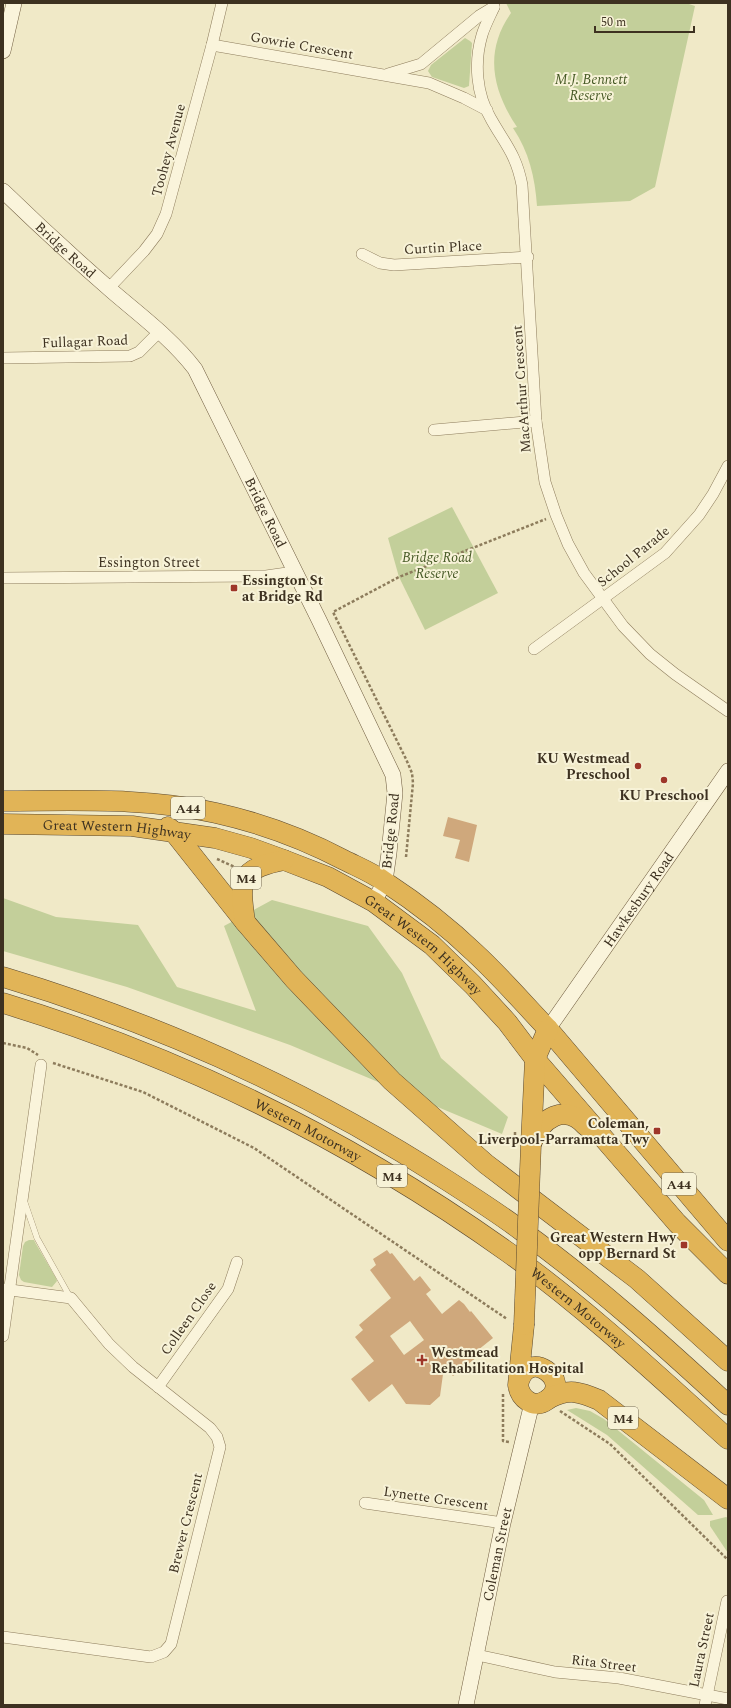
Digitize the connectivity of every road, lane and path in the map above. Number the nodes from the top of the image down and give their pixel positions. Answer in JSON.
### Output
{"nodes":[{"id":1,"x":14,"y":3,"type":"edge"},
{"id":2,"x":222,"y":3,"type":"edge"},
{"id":3,"x":496,"y":5,"type":"edge"},
{"id":4,"x":212,"y":45,"type":"junction"},
{"id":5,"x":3,"y":51,"type":"edge"},
{"id":6,"x":386,"y":74,"type":"junction"},
{"id":7,"x":486,"y":110,"type":"junction"},
{"id":8,"x":3,"y":191,"type":"edge"},
{"id":9,"x":362,"y":254,"type":"dead end"},
{"id":10,"x":528,"y":258,"type":"junction"},
{"id":11,"x":109,"y":288,"type":"junction"},
{"id":12,"x":159,"y":332,"type":"junction"},
{"id":13,"x":3,"y":358,"type":"edge"},
{"id":14,"x":536,"y":420,"type":"junction"},
{"id":15,"x":434,"y":430,"type":"dead end"},
{"id":16,"x":728,"y":466,"type":"edge"},
{"id":17,"x":556,"y":515,"type":"junction"},
{"id":18,"x":294,"y":572,"type":"junction"},
{"id":19,"x":3,"y":578,"type":"edge"},
{"id":20,"x":602,"y":600,"type":"junction"},
{"id":21,"x":333,"y":612,"type":"dead end"},
{"id":22,"x":534,"y":649,"type":"dead end"},
{"id":23,"x":728,"y":711,"type":"edge"},
{"id":24,"x":728,"y":771,"type":"edge"},
{"id":25,"x":3,"y":801,"type":"edge"},
{"id":26,"x":67,"y":801,"type":"junction"},
{"id":27,"x":3,"y":824,"type":"edge"},
{"id":28,"x":173,"y":831,"type":"junction"},
{"id":29,"x":215,"y":858,"type":"dead end"},
{"id":30,"x":284,"y":860,"type":"junction"},
{"id":31,"x":237,"y":868,"type":"dead end"},
{"id":32,"x":385,"y":881,"type":"junction"},
{"id":33,"x":374,"y":902,"type":"junction"},
{"id":34,"x":245,"y":922,"type":"junction"},
{"id":35,"x":3,"y":977,"type":"edge"},
{"id":36,"x":3,"y":1003,"type":"edge"},
{"id":37,"x":548,"y":1029,"type":"junction"},
{"id":38,"x":3,"y":1043,"type":"edge"},
{"id":39,"x":535,"y":1060,"type":"junction"},
{"id":40,"x":44,"y":1061,"type":"junction"},
{"id":41,"x":531,"y":1144,"type":"junction"},
{"id":42,"x":619,"y":1155,"type":"junction"},
{"id":43,"x":24,"y":1199,"type":"junction"},
{"id":44,"x":728,"y":1241,"type":"edge"},
{"id":45,"x":237,"y":1262,"type":"dead end"},
{"id":46,"x":728,"y":1274,"type":"edge"},
{"id":47,"x":6,"y":1289,"type":"edge"},
{"id":48,"x":71,"y":1298,"type":"junction"},
{"id":49,"x":515,"y":1326,"type":"junction"},
{"id":50,"x":3,"y":1336,"type":"edge"},
{"id":51,"x":728,"y":1361,"type":"edge"},
{"id":52,"x":547,"y":1370,"type":"junction"},
{"id":53,"x":158,"y":1387,"type":"junction"},
{"id":54,"x":511,"y":1389,"type":"junction"},
{"id":55,"x":546,"y":1403,"type":"junction"},
{"id":56,"x":728,"y":1404,"type":"edge"},
{"id":57,"x":728,"y":1439,"type":"edge"},
{"id":58,"x":522,"y":1445,"type":"junction"},
{"id":59,"x":728,"y":1499,"type":"edge"},
{"id":60,"x":365,"y":1503,"type":"dead end"},
{"id":61,"x":503,"y":1523,"type":"junction"},
{"id":62,"x":728,"y":1560,"type":"edge"},
{"id":63,"x":727,"y":1601,"type":"dead end"},
{"id":64,"x":3,"y":1637,"type":"edge"},
{"id":65,"x":477,"y":1655,"type":"junction"},
{"id":66,"x":728,"y":1699,"type":"edge"},
{"id":67,"x":706,"y":1700,"type":"edge"},
{"id":68,"x":466,"y":1705,"type":"edge"}],
"edges":[{"from":1,"to":5,"type":"street"},
{"from":2,"to":4,"type":"street","name":"Toohey Avenue"},
{"from":3,"to":6,"type":"street","name":"Gowrie Crescent"},
{"from":3,"to":7,"type":"street","name":"MacArthur Crescent"},
{"from":4,"to":6,"type":"street","name":"Gowrie Crescent"},
{"from":4,"to":11,"type":"street","name":"Toohey Avenue"},
{"from":6,"to":7,"type":"street","name":"Gowrie Crescent"},
{"from":7,"to":10,"type":"street","name":"MacArthur Crescent"},
{"from":8,"to":11,"type":"street","name":"Bridge Road"},
{"from":9,"to":10,"type":"street","name":"Curtin Place"},
{"from":10,"to":14,"type":"street","name":"MacArthur Crescent"},
{"from":11,"to":12,"type":"street","name":"Bridge Road"},
{"from":12,"to":13,"type":"street","name":"Fullagar Road"},
{"from":12,"to":18,"type":"street","name":"Bridge Road"},
{"from":14,"to":15,"type":"street"},
{"from":14,"to":17,"type":"street","name":"MacArthur Crescent"},
{"from":16,"to":20,"type":"street","name":"School Parade"},
{"from":17,"to":20,"type":"street","name":"MacArthur Crescent"},
{"from":17,"to":21,"type":"path"},
{"from":18,"to":19,"type":"street","name":"Essington Street"},
{"from":18,"to":32,"type":"street","name":"Bridge Road"},
{"from":20,"to":22,"type":"street","name":"School Parade"},
{"from":20,"to":23,"type":"street","name":"MacArthur Crescent"},
{"from":24,"to":37,"type":"street","name":"Hawkesbury Road"},
{"from":25,"to":26,"type":"highway","name":"Great Western Highway","number":"A44"},
{"from":26,"to":28,"type":"highway"},
{"from":26,"to":32,"type":"highway","name":"Great Western Highway","number":"A44"},
{"from":27,"to":28,"type":"highway","name":"Great Western Highway","number":"A44"},
{"from":28,"to":30,"type":"highway","name":"Great Western Highway","number":"A44"},
{"from":28,"to":34,"type":"highway"},
{"from":29,"to":31,"type":"path"},
{"from":30,"to":33,"type":"highway","name":"Great Western Highway","number":"A44"},
{"from":30,"to":34,"type":"highway","number":"M4"},
{"from":32,"to":33,"type":"street","name":"Bridge Road"},
{"from":32,"to":37,"type":"highway","name":"Great Western Highway","number":"A44"},
{"from":33,"to":39,"type":"highway","name":"Great Western Highway","number":"A44"},
{"from":34,"to":51,"type":"highway"},
{"from":35,"to":56,"type":"highway","name":"Western Motorway","number":"M4"},
{"from":36,"to":57,"type":"highway","name":"Western Motorway","number":"M4"},
{"from":37,"to":39,"type":"highway"},
{"from":37,"to":44,"type":"highway","name":"Great Western Highway","number":"A44"},
{"from":38,"to":40,"type":"path"},
{"from":39,"to":41,"type":"highway"},
{"from":39,"to":42,"type":"highway","name":"Great Western Highway","number":"A44"},
{"from":40,"to":43,"type":"street"},
{"from":40,"to":49,"type":"path"},
{"from":41,"to":42,"type":"highway"},
{"from":41,"to":49,"type":"highway","bridge":true},
{"from":42,"to":46,"type":"highway","name":"Great Western Highway","number":"A44"},
{"from":43,"to":47,"type":"street"},
{"from":43,"to":48,"type":"lane","name":"Brewer Crescent"},
{"from":45,"to":53,"type":"street","name":"Colleen Close"},
{"from":47,"to":48,"type":"street"},
{"from":47,"to":50,"type":"street"},
{"from":48,"to":53,"type":"street","name":"Brewer Crescent"},
{"from":49,"to":52,"type":"highway"},
{"from":49,"to":54,"type":"highway"},
{"from":52,"to":54,"type":"highway"},
{"from":52,"to":55,"type":"highway"},
{"from":53,"to":64,"type":"street","name":"Brewer Crescent"},
{"from":54,"to":55,"type":"highway"},
{"from":54,"to":58,"type":"path"},
{"from":55,"to":58,"type":"street","name":"Coleman Street"},
{"from":55,"to":59,"type":"highway","number":"M4"},
{"from":55,"to":62,"type":"path"},
{"from":58,"to":61,"type":"street","name":"Coleman Street"},
{"from":60,"to":61,"type":"street","name":"Lynette Crescent"},
{"from":61,"to":65,"type":"street","name":"Coleman Street"},
{"from":63,"to":67,"type":"street","name":"Laura Street"},
{"from":65,"to":67,"type":"street","name":"Rita Street"},
{"from":65,"to":68,"type":"street","name":"Coleman Street"},
{"from":66,"to":67,"type":"street","name":"Rita Street"}]}
